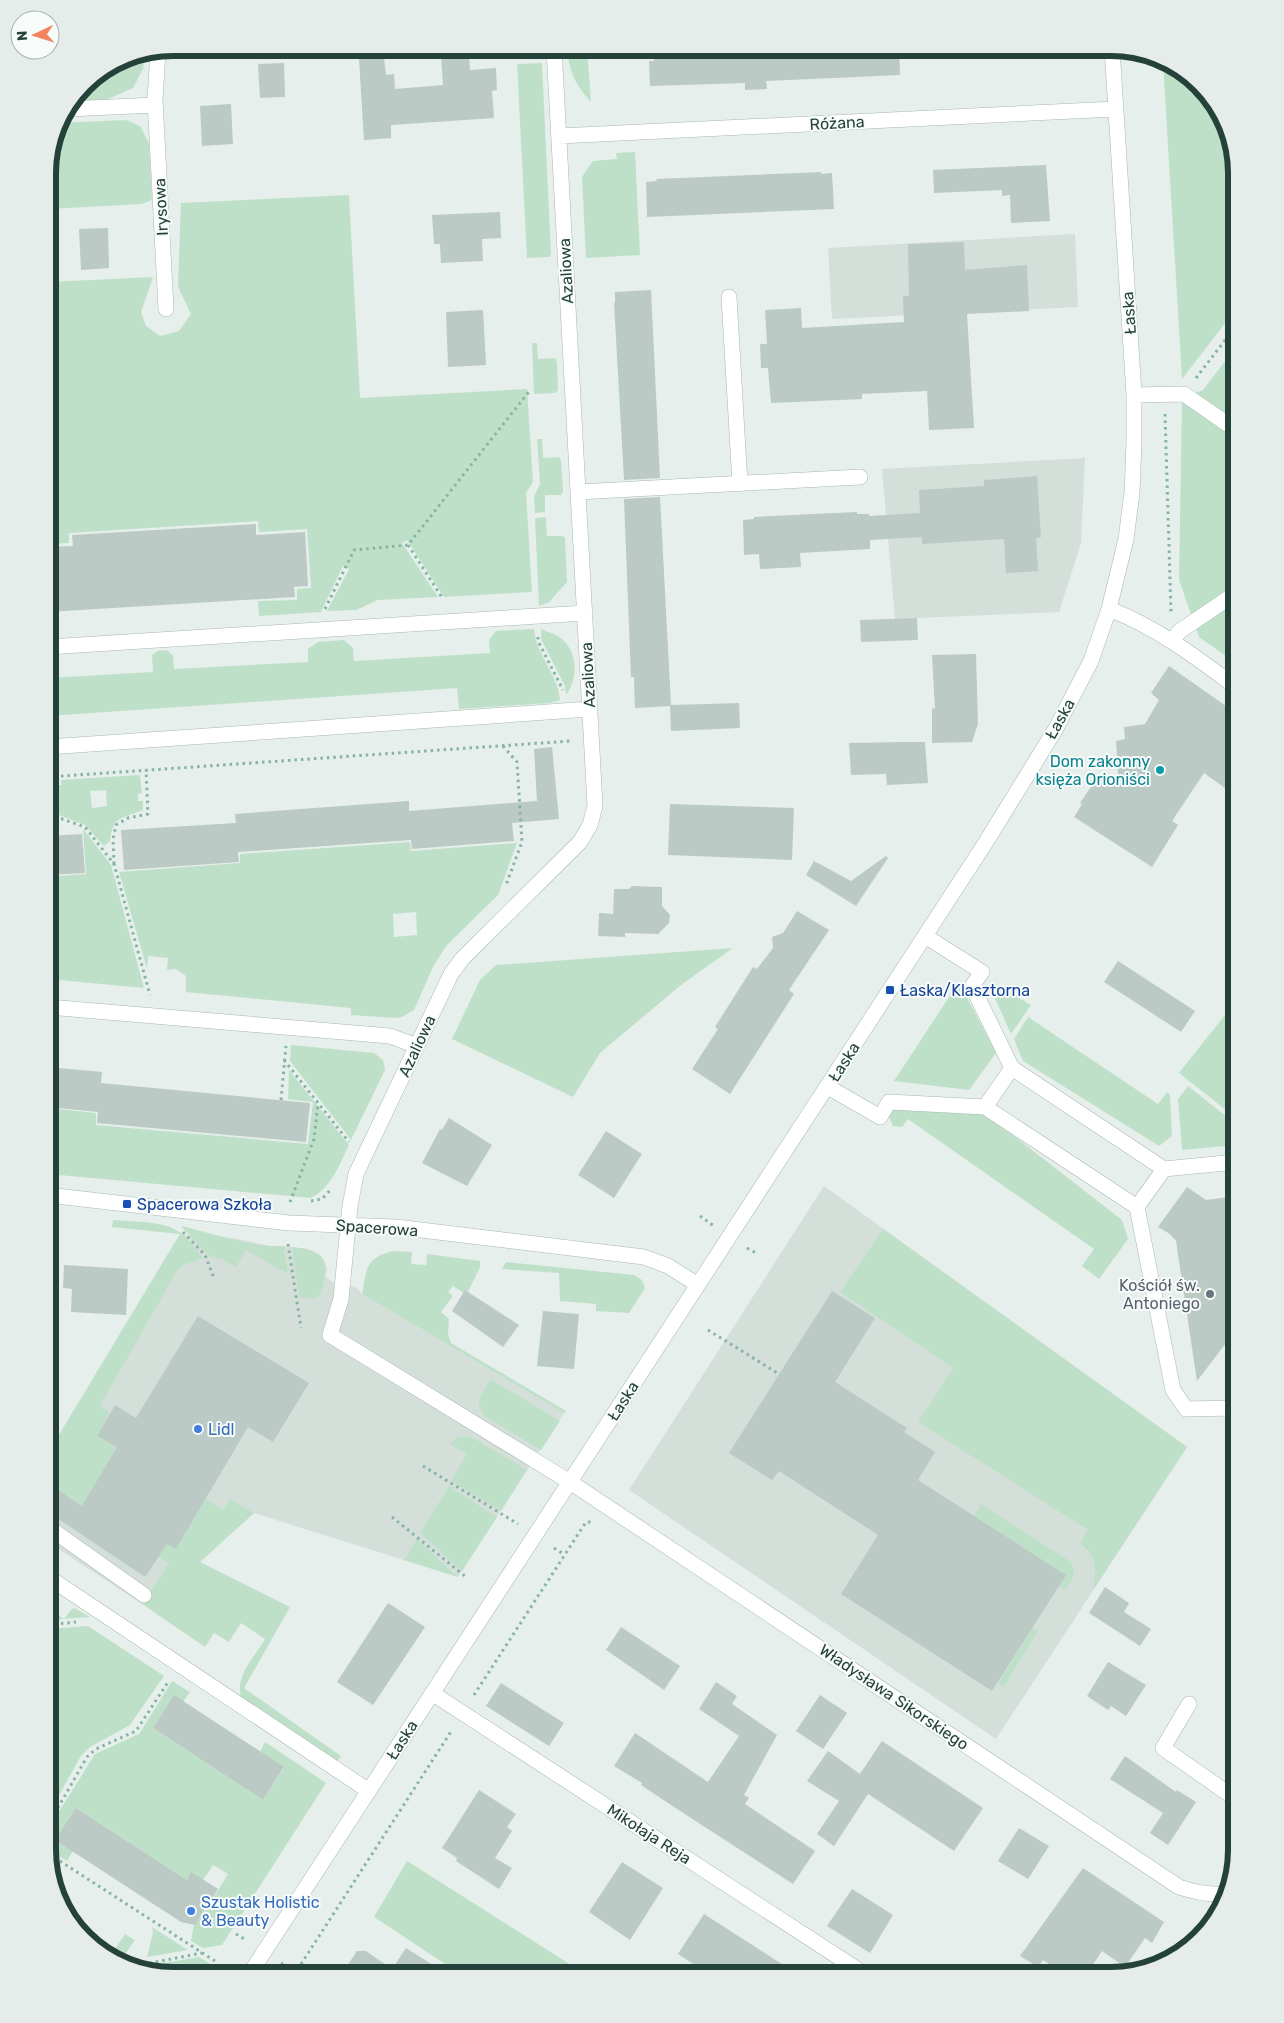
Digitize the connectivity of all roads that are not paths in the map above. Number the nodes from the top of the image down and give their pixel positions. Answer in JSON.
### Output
{"nodes":[{"id":1,"x":555,"y":57,"type":"edge"},
{"id":2,"x":1113,"y":57,"type":"edge"},
{"id":3,"x":158,"y":58,"type":"edge"},
{"id":4,"x":155,"y":105,"type":"junction"},
{"id":5,"x":76,"y":109,"type":"edge"},
{"id":6,"x":1116,"y":109,"type":"junction"},
{"id":7,"x":559,"y":136,"type":"junction"},
{"id":8,"x":729,"y":297,"type":"dead end"},
{"id":9,"x":166,"y":309,"type":"dead end"},
{"id":10,"x":1134,"y":396,"type":"junction"},
{"id":11,"x":1228,"y":424,"type":"edge"},
{"id":12,"x":860,"y":477,"type":"dead end"},
{"id":13,"x":740,"y":484,"type":"junction"},
{"id":14,"x":578,"y":492,"type":"junction"},
{"id":15,"x":1228,"y":599,"type":"edge"},
{"id":16,"x":1109,"y":609,"type":"junction"},
{"id":17,"x":585,"y":613,"type":"junction"},
{"id":18,"x":1172,"y":641,"type":"junction"},
{"id":19,"x":57,"y":646,"type":"edge"},
{"id":20,"x":1228,"y":680,"type":"edge"},
{"id":21,"x":590,"y":709,"type":"junction"},
{"id":22,"x":57,"y":746,"type":"edge"},
{"id":23,"x":925,"y":936,"type":"junction"},
{"id":24,"x":57,"y":1008,"type":"edge"},
{"id":25,"x":417,"y":1046,"type":"junction"},
{"id":26,"x":1012,"y":1068,"type":"junction"},
{"id":27,"x":828,"y":1086,"type":"junction"},
{"id":28,"x":985,"y":1107,"type":"junction"},
{"id":29,"x":1228,"y":1163,"type":"edge"},
{"id":30,"x":1164,"y":1169,"type":"junction"},
{"id":31,"x":56,"y":1196,"type":"edge"},
{"id":32,"x":1137,"y":1207,"type":"junction"},
{"id":33,"x":348,"y":1226,"type":"junction"},
{"id":34,"x":698,"y":1285,"type":"junction"},
{"id":35,"x":1228,"y":1408,"type":"edge"},
{"id":36,"x":570,"y":1482,"type":"junction"},
{"id":37,"x":56,"y":1533,"type":"edge"},
{"id":38,"x":56,"y":1582,"type":"edge"},
{"id":39,"x":144,"y":1595,"type":"dead end"},
{"id":40,"x":432,"y":1693,"type":"junction"},
{"id":41,"x":1189,"y":1704,"type":"dead end"},
{"id":42,"x":369,"y":1791,"type":"junction"},
{"id":43,"x":1228,"y":1794,"type":"edge"},
{"id":44,"x":1219,"y":1894,"type":"edge"},
{"id":45,"x":255,"y":1966,"type":"edge"},
{"id":46,"x":853,"y":1967,"type":"edge"}],
"edges":[{"from":1,"to":7,"type":"street","name":"Azaliowa"},
{"from":2,"to":6,"type":"street","name":"Łaska"},
{"from":3,"to":4,"type":"street","name":"Irysowa"},
{"from":4,"to":5,"type":"street"},
{"from":4,"to":9,"type":"street","name":"Irysowa"},
{"from":6,"to":7,"type":"street","name":"Różana"},
{"from":6,"to":10,"type":"street","name":"Łaska"},
{"from":7,"to":14,"type":"street","name":"Azaliowa"},
{"from":8,"to":13,"type":"street"},
{"from":10,"to":11,"type":"street"},
{"from":10,"to":16,"type":"street","name":"Łaska"},
{"from":12,"to":13,"type":"street"},
{"from":13,"to":14,"type":"street"},
{"from":14,"to":17,"type":"street","name":"Azaliowa"},
{"from":15,"to":18,"type":"street"},
{"from":16,"to":18,"type":"street"},
{"from":16,"to":23,"type":"street","name":"Łaska"},
{"from":17,"to":19,"type":"street"},
{"from":17,"to":21,"type":"street","name":"Azaliowa"},
{"from":18,"to":20,"type":"street"},
{"from":21,"to":22,"type":"street"},
{"from":21,"to":25,"type":"street","name":"Azaliowa"},
{"from":23,"to":26,"type":"street"},
{"from":23,"to":27,"type":"street","name":"Łaska"},
{"from":24,"to":25,"type":"street"},
{"from":25,"to":33,"type":"street","name":"Azaliowa"},
{"from":26,"to":28,"type":"street"},
{"from":26,"to":30,"type":"street"},
{"from":27,"to":28,"type":"street"},
{"from":27,"to":34,"type":"street","name":"Łaska"},
{"from":28,"to":32,"type":"street"},
{"from":29,"to":30,"type":"street"},
{"from":30,"to":32,"type":"street"},
{"from":31,"to":33,"type":"street","name":"Spacerowa"},
{"from":32,"to":35,"type":"street"},
{"from":33,"to":34,"type":"street","name":"Spacerowa"},
{"from":33,"to":36,"type":"street","name":"Azaliowa"},
{"from":34,"to":36,"type":"street","name":"Łaska"},
{"from":36,"to":40,"type":"street","name":"Łaska"},
{"from":36,"to":44,"type":"street","name":"Władysława Sikorskiego"},
{"from":37,"to":39,"type":"street"},
{"from":38,"to":42,"type":"street"},
{"from":40,"to":42,"type":"street","name":"Łaska"},
{"from":40,"to":46,"type":"street","name":"Mikołaja Reja"},
{"from":41,"to":43,"type":"street"},
{"from":42,"to":45,"type":"street","name":"Łaska"}]}
